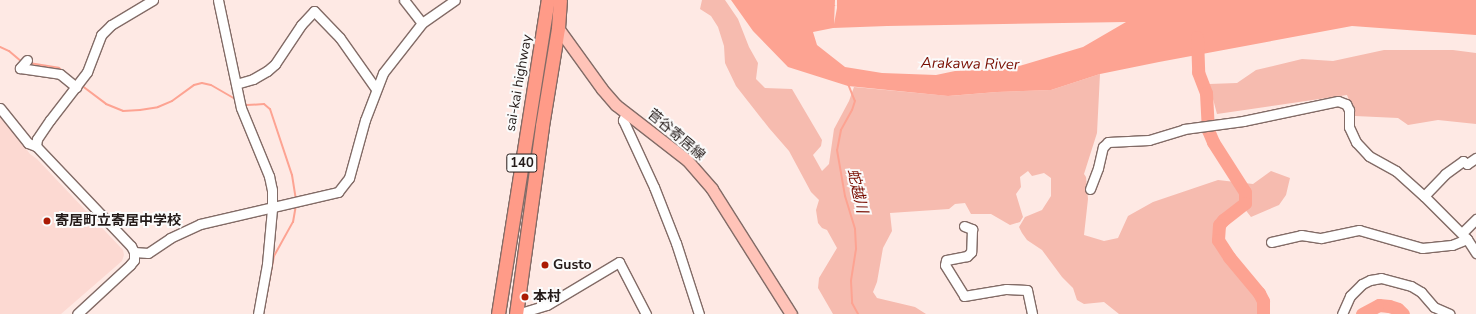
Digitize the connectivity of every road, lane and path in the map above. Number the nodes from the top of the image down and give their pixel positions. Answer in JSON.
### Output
{"nodes":[{"id":1,"x":153,"y":0,"type":"edge"},
{"id":2,"x":218,"y":0,"type":"edge"},
{"id":3,"x":404,"y":0,"type":"edge"},
{"id":4,"x":455,"y":0,"type":"edge"},
{"id":5,"x":538,"y":0,"type":"edge"},
{"id":6,"x":560,"y":0,"type":"edge"},
{"id":7,"x":548,"y":7,"type":"edge"},
{"id":8,"x":422,"y":23,"type":"junction"},
{"id":9,"x":558,"y":28,"type":"junction"},
{"id":10,"x":27,"y":60,"type":"dead end"},
{"id":11,"x":236,"y":84,"type":"junction"},
{"id":12,"x":76,"y":87,"type":"junction"},
{"id":13,"x":376,"y":89,"type":"junction"},
{"id":14,"x":0,"y":108,"type":"edge"},
{"id":15,"x":626,"y":113,"type":"junction"},
{"id":16,"x":528,"y":124,"type":"junction"},
{"id":17,"x":542,"y":126,"type":"junction"},
{"id":18,"x":36,"y":146,"type":"junction"},
{"id":19,"x":1476,"y":158,"type":"edge"},
{"id":20,"x":1090,"y":189,"type":"dead end"},
{"id":21,"x":1424,"y":196,"type":"junction"},
{"id":22,"x":272,"y":209,"type":"junction"},
{"id":23,"x":1476,"y":219,"type":"edge"},
{"id":24,"x":964,"y":226,"type":"dead end"},
{"id":25,"x":1465,"y":236,"type":"junction"},
{"id":26,"x":1271,"y":242,"type":"dead end"},
{"id":27,"x":134,"y":252,"type":"junction"},
{"id":28,"x":1476,"y":253,"type":"edge"},
{"id":29,"x":77,"y":314,"type":"edge"},
{"id":30,"x":258,"y":314,"type":"edge"},
{"id":31,"x":498,"y":314,"type":"edge"},
{"id":32,"x":517,"y":314,"type":"edge"},
{"id":33,"x":646,"y":314,"type":"edge"},
{"id":34,"x":699,"y":314,"type":"edge"},
{"id":35,"x":791,"y":314,"type":"edge"},
{"id":36,"x":1032,"y":314,"type":"edge"},
{"id":37,"x":1342,"y":314,"type":"edge"},
{"id":38,"x":1450,"y":314,"type":"edge"}],
"edges":[{"from":1,"to":12,"type":"street"},
{"from":2,"to":11,"type":"street"},
{"from":3,"to":8,"type":"street"},
{"from":4,"to":8,"type":"street"},
{"from":5,"to":7,"type":"highway"},
{"from":6,"to":9,"type":"highway","name":"sai-kai highway","number":"140"},
{"from":7,"to":9,"type":"highway"},
{"from":7,"to":16,"type":"highway","name":"sai-kai highway","number":"140"},
{"from":8,"to":13,"type":"street"},
{"from":9,"to":15,"type":"main road","name":"菅谷寄居線"},
{"from":9,"to":17,"type":"highway","name":"sai-kai highway","number":"140"},
{"from":10,"to":12,"type":"street"},
{"from":11,"to":13,"type":"street"},
{"from":11,"to":22,"type":"street"},
{"from":12,"to":18,"type":"street"},
{"from":13,"to":22,"type":"street"},
{"from":14,"to":18,"type":"street"},
{"from":15,"to":34,"type":"street"},
{"from":15,"to":35,"type":"main road","name":"菅谷寄居線"},
{"from":16,"to":17,"type":"highway"},
{"from":16,"to":31,"type":"highway","name":"sai-kai highway","number":"140"},
{"from":17,"to":32,"type":"highway","name":"sai-kai highway","number":"140"},
{"from":18,"to":27,"type":"street"},
{"from":19,"to":21,"type":"street"},
{"from":20,"to":21,"type":"street"},
{"from":21,"to":25,"type":"street"},
{"from":22,"to":27,"type":"street"},
{"from":22,"to":30,"type":"street"},
{"from":23,"to":25,"type":"street"},
{"from":24,"to":36,"type":"street"},
{"from":25,"to":26,"type":"street"},
{"from":25,"to":28,"type":"street"},
{"from":27,"to":29,"type":"street"},
{"from":32,"to":33,"type":"street"},
{"from":37,"to":38,"type":"street"}]}
